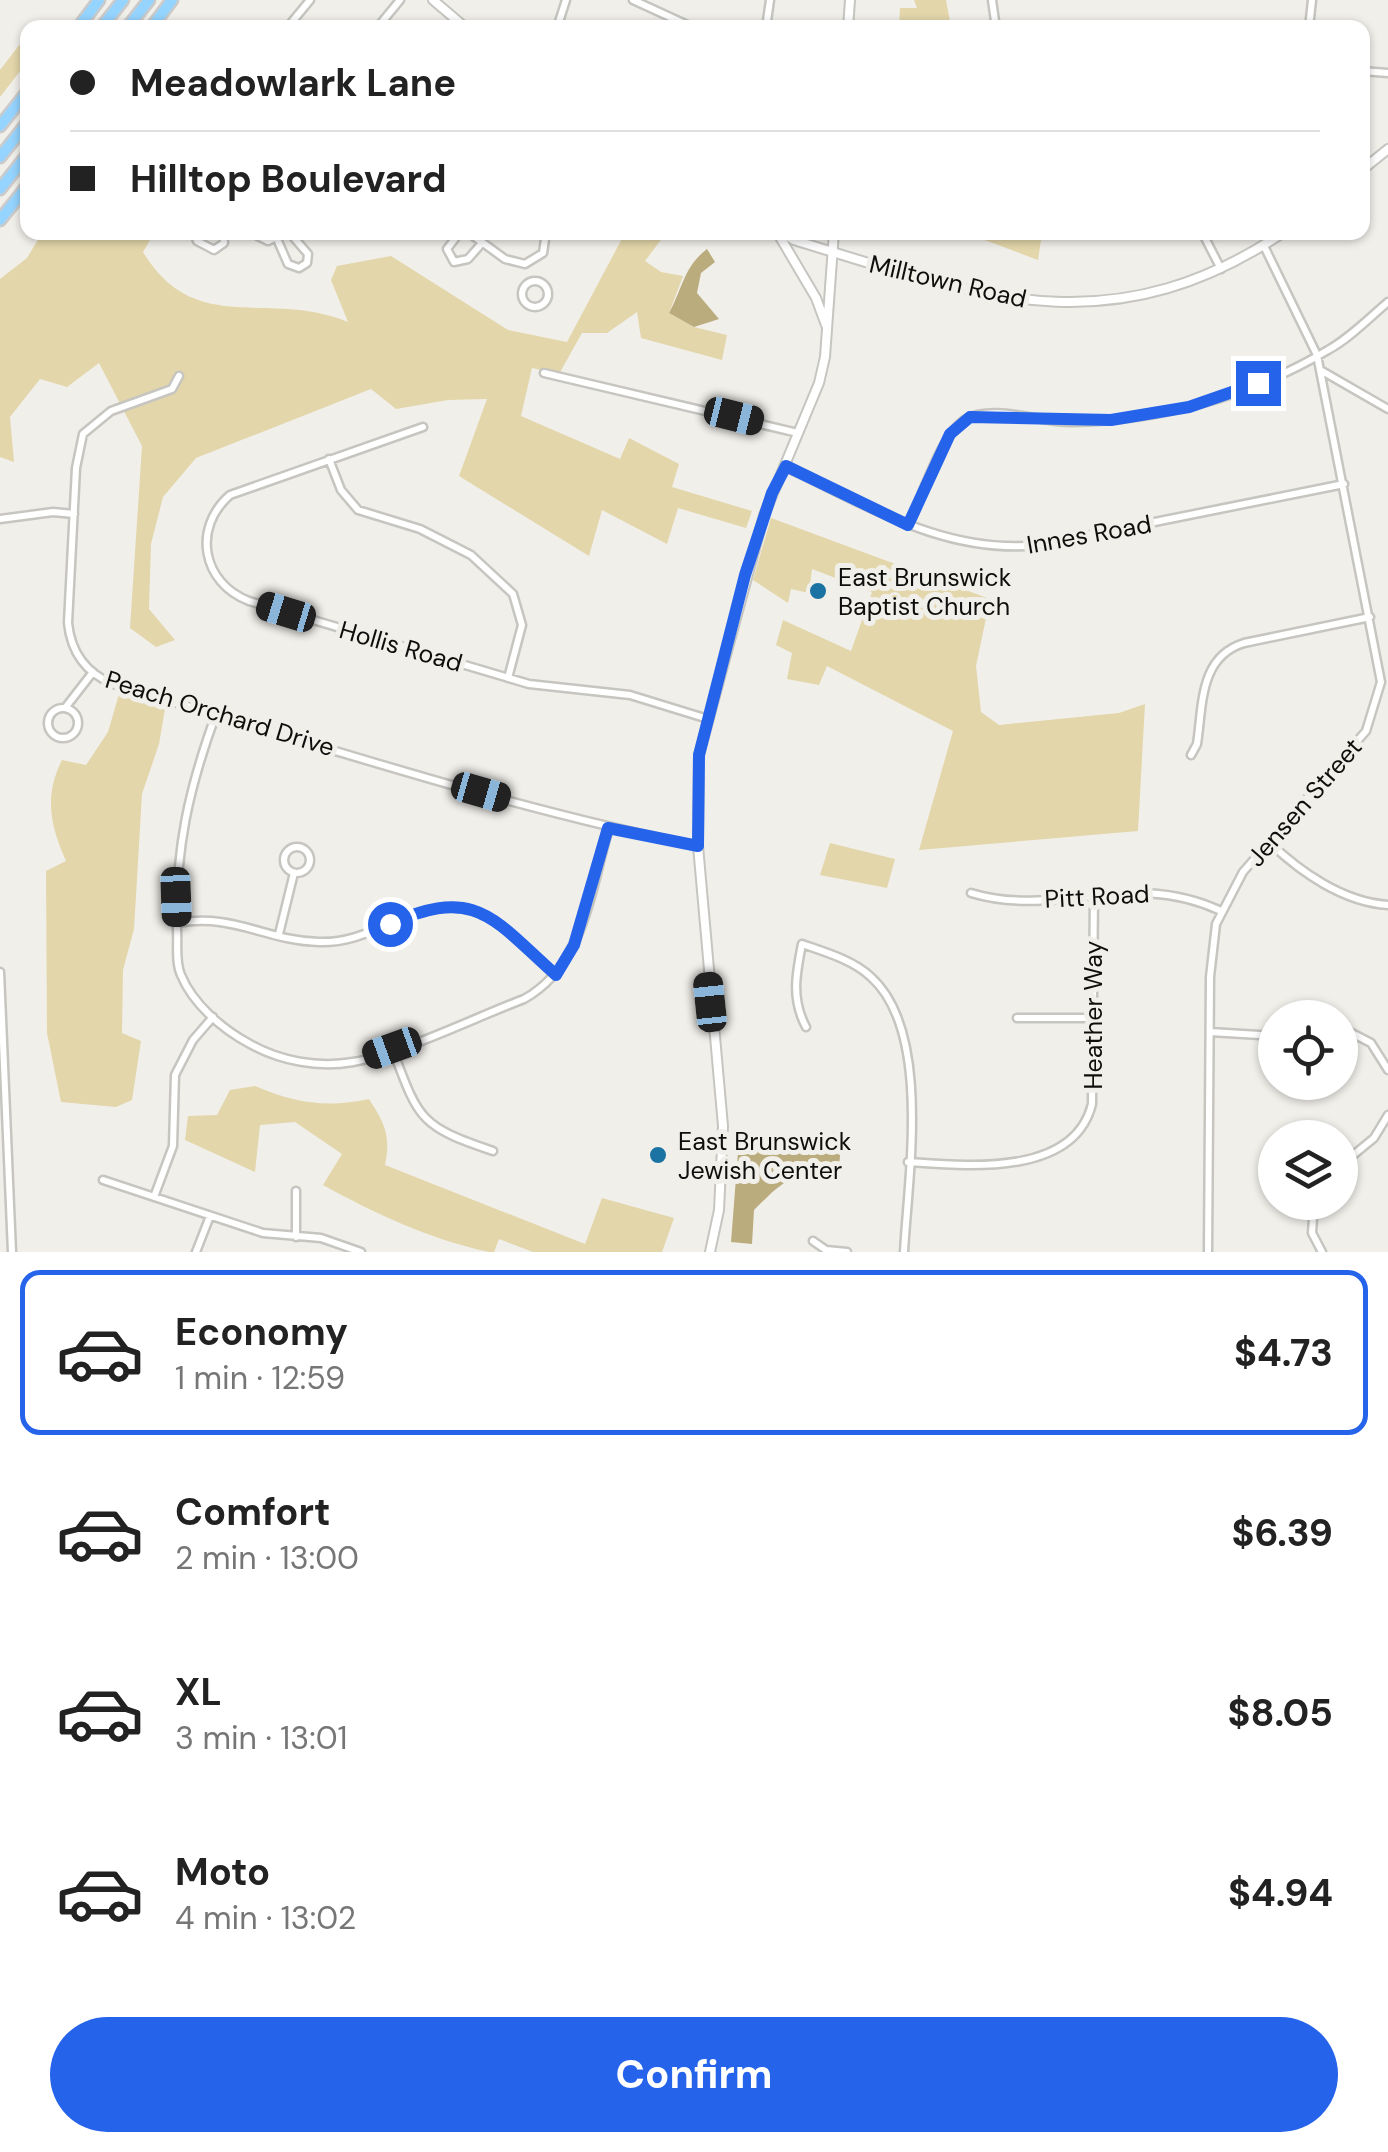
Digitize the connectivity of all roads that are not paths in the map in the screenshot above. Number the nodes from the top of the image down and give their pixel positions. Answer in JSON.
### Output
{"nodes":[{"id":1,"x":310,"y":0,"type":"edge"},
{"id":2,"x":400,"y":0,"type":"edge"},
{"id":3,"x":433,"y":0,"type":"edge"},
{"id":4,"x":633,"y":0,"type":"edge"},
{"id":5,"x":293,"y":20,"type":"edge"},
{"id":6,"x":384,"y":20,"type":"edge"},
{"id":7,"x":457,"y":20,"type":"edge"},
{"id":8,"x":677,"y":20,"type":"edge"},
{"id":9,"x":20,"y":102,"type":"edge"},
{"id":10,"x":0,"y":126,"type":"edge"},
{"id":11,"x":20,"y":132,"type":"edge"},
{"id":12,"x":0,"y":157,"type":"edge"},
{"id":13,"x":20,"y":164,"type":"edge"},
{"id":14,"x":0,"y":190,"type":"edge"},
{"id":15,"x":20,"y":195,"type":"edge"},
{"id":16,"x":0,"y":220,"type":"edge"},
{"id":17,"x":197,"y":240,"type":"edge"},
{"id":18,"x":224,"y":240,"type":"edge"},
{"id":19,"x":277,"y":240,"type":"edge"},
{"id":20,"x":295,"y":240,"type":"edge"},
{"id":21,"x":454,"y":240,"type":"edge"},
{"id":22,"x":479,"y":240,"type":"edge"},
{"id":23,"x":545,"y":240,"type":"edge"},
{"id":24,"x":783,"y":240,"type":"edge"},
{"id":25,"x":801,"y":240,"type":"edge"},
{"id":26,"x":834,"y":240,"type":"edge"},
{"id":27,"x":1206,"y":240,"type":"edge"},
{"id":28,"x":1273,"y":240,"type":"edge"},
{"id":29,"x":482,"y":242,"type":"junction"},
{"id":30,"x":1264,"y":246,"type":"junction"},
{"id":31,"x":834,"y":252,"type":"junction"},
{"id":32,"x":525,"y":264,"type":"junction"},
{"id":33,"x":1220,"y":269,"type":"junction"},
{"id":34,"x":528,"y":282,"type":"junction"},
{"id":35,"x":1388,"y":303,"type":"edge"},
{"id":36,"x":827,"y":327,"type":"junction"},
{"id":37,"x":1318,"y":355,"type":"junction"},
{"id":38,"x":1320,"y":370,"type":"junction"},
{"id":39,"x":544,"y":373,"type":"dead end"},
{"id":40,"x":179,"y":376,"type":"dead end"},
{"id":41,"x":1388,"y":409,"type":"edge"},
{"id":42,"x":423,"y":427,"type":"dead end"},
{"id":43,"x":798,"y":433,"type":"junction"},
{"id":44,"x":329,"y":459,"type":"junction"},
{"id":45,"x":786,"y":466,"type":"junction"},
{"id":46,"x":1344,"y":484,"type":"junction"},
{"id":47,"x":74,"y":514,"type":"junction"},
{"id":48,"x":0,"y":519,"type":"edge"},
{"id":49,"x":908,"y":525,"type":"junction"},
{"id":50,"x":1370,"y":618,"type":"junction"},
{"id":51,"x":93,"y":672,"type":"junction"},
{"id":52,"x":508,"y":678,"type":"junction"},
{"id":53,"x":65,"y":708,"type":"junction"},
{"id":54,"x":216,"y":714,"type":"junction"},
{"id":55,"x":708,"y":718,"type":"junction"},
{"id":56,"x":1190,"y":755,"type":"dead end"},
{"id":57,"x":608,"y":828,"type":"junction"},
{"id":58,"x":1269,"y":842,"type":"junction"},
{"id":59,"x":698,"y":846,"type":"junction"},
{"id":60,"x":294,"y":873,"type":"junction"},
{"id":61,"x":971,"y":893,"type":"dead end"},
{"id":62,"x":1094,"y":894,"type":"junction"},
{"id":63,"x":1388,"y":906,"type":"edge"},
{"id":64,"x":1221,"y":910,"type":"junction"},
{"id":65,"x":177,"y":923,"type":"junction"},
{"id":66,"x":278,"y":934,"type":"junction"},
{"id":67,"x":0,"y":972,"type":"edge"},
{"id":68,"x":556,"y":975,"type":"junction"},
{"id":69,"x":213,"y":1018,"type":"junction"},
{"id":70,"x":1017,"y":1018,"type":"dead end"},
{"id":71,"x":1092,"y":1018,"type":"junction"},
{"id":72,"x":806,"y":1027,"type":"dead end"},
{"id":73,"x":1210,"y":1032,"type":"junction"},
{"id":74,"x":1258,"y":1035,"type":"edge"},
{"id":75,"x":1358,"y":1036,"type":"edge"},
{"id":76,"x":392,"y":1048,"type":"junction"},
{"id":77,"x":1388,"y":1070,"type":"edge"},
{"id":78,"x":1388,"y":1115,"type":"edge"},
{"id":79,"x":1385,"y":1130,"type":"edge"},
{"id":80,"x":493,"y":1151,"type":"dead end"},
{"id":81,"x":1358,"y":1152,"type":"edge"},
{"id":82,"x":908,"y":1162,"type":"junction"},
{"id":83,"x":103,"y":1180,"type":"dead end"},
{"id":84,"x":296,"y":1191,"type":"dead end"},
{"id":85,"x":154,"y":1197,"type":"junction"},
{"id":86,"x":210,"y":1216,"type":"junction"},
{"id":87,"x":1313,"y":1220,"type":"edge"},
{"id":88,"x":296,"y":1237,"type":"junction"},
{"id":89,"x":813,"y":1242,"type":"dead end"},
{"id":90,"x":12,"y":1252,"type":"edge"},
{"id":91,"x":196,"y":1252,"type":"edge"},
{"id":92,"x":361,"y":1252,"type":"edge"},
{"id":93,"x":710,"y":1252,"type":"edge"},
{"id":94,"x":847,"y":1252,"type":"edge"},
{"id":95,"x":904,"y":1252,"type":"edge"},
{"id":96,"x":1208,"y":1252,"type":"edge"},
{"id":97,"x":1322,"y":1252,"type":"edge"}],
"edges":[{"from":1,"to":5,"type":"street"},
{"from":2,"to":6,"type":"street"},
{"from":3,"to":7,"type":"main road"},
{"from":4,"to":8,"type":"street"},
{"from":9,"to":10,"type":"highway"},
{"from":11,"to":12,"type":"highway"},
{"from":13,"to":14,"type":"highway"},
{"from":15,"to":16,"type":"highway"},
{"from":17,"to":18,"type":"street"},
{"from":19,"to":20,"type":"street"},
{"from":21,"to":29,"type":"street"},
{"from":22,"to":29,"type":"street"},
{"from":23,"to":32,"type":"street"},
{"from":24,"to":36,"type":"main road"},
{"from":25,"to":31,"type":"main road","name":"Milltown Road"},
{"from":26,"to":31,"type":"main road"},
{"from":27,"to":33,"type":"street"},
{"from":28,"to":30,"type":"main road","name":"Milltown Road"},
{"from":29,"to":32,"type":"street"},
{"from":30,"to":33,"type":"main road","name":"Milltown Road"},
{"from":30,"to":37,"type":"street","name":"Jensen Street"},
{"from":31,"to":33,"type":"main road","name":"Milltown Road"},
{"from":31,"to":36,"type":"main road"},
{"from":32,"to":34,"type":"street"},
{"from":34,"to":34,"type":"street"},
{"from":35,"to":37,"type":"street"},
{"from":36,"to":43,"type":"main road"},
{"from":37,"to":38,"type":"street","name":"Jensen Street"},
{"from":37,"to":49,"type":"street"},
{"from":38,"to":41,"type":"street"},
{"from":38,"to":46,"type":"street","name":"Jensen Street"},
{"from":39,"to":43,"type":"street"},
{"from":40,"to":47,"type":"street","name":"Peach Orchard Drive"},
{"from":42,"to":44,"type":"street","name":"Hollis Road"},
{"from":43,"to":45,"type":"main road"},
{"from":44,"to":52,"type":"street"},
{"from":44,"to":52,"type":"street","name":"Hollis Road"},
{"from":45,"to":49,"type":"street","name":"Innes Road"},
{"from":45,"to":55,"type":"main road"},
{"from":46,"to":49,"type":"street","name":"Innes Road"},
{"from":46,"to":50,"type":"street","name":"Jensen Street"},
{"from":47,"to":48,"type":"street"},
{"from":47,"to":51,"type":"street","name":"Peach Orchard Drive"},
{"from":50,"to":56,"type":"street"},
{"from":50,"to":58,"type":"street","name":"Jensen Street"},
{"from":51,"to":53,"type":"street"},
{"from":51,"to":54,"type":"street","name":"Peach Orchard Drive"},
{"from":52,"to":55,"type":"street","name":"Hollis Road"},
{"from":53,"to":53,"type":"street"},
{"from":54,"to":57,"type":"street","name":"Peach Orchard Drive"},
{"from":54,"to":65,"type":"street"},
{"from":55,"to":59,"type":"main road"},
{"from":57,"to":59,"type":"street","name":"Peach Orchard Drive"},
{"from":57,"to":68,"type":"street"},
{"from":58,"to":63,"type":"street"},
{"from":58,"to":64,"type":"street","name":"Jensen Street"},
{"from":59,"to":93,"type":"main road"},
{"from":60,"to":60,"type":"street"},
{"from":60,"to":66,"type":"street"},
{"from":61,"to":62,"type":"street","name":"Pitt Road"},
{"from":62,"to":64,"type":"street","name":"Pitt Road"},
{"from":62,"to":71,"type":"street","name":"Heather Way"},
{"from":64,"to":73,"type":"street","name":"Jensen Street"},
{"from":65,"to":66,"type":"street"},
{"from":65,"to":69,"type":"street"},
{"from":66,"to":68,"type":"street"},
{"from":67,"to":90,"type":"street"},
{"from":68,"to":76,"type":"street"},
{"from":69,"to":76,"type":"street"},
{"from":69,"to":85,"type":"street"},
{"from":70,"to":71,"type":"street"},
{"from":71,"to":82,"type":"street","name":"Heather Way"},
{"from":72,"to":82,"type":"street"},
{"from":73,"to":74,"type":"street"},
{"from":73,"to":96,"type":"street","name":"Jensen Street"},
{"from":75,"to":77,"type":"street"},
{"from":76,"to":80,"type":"street"},
{"from":78,"to":79,"type":"street"},
{"from":79,"to":81,"type":"street"},
{"from":82,"to":95,"type":"street"},
{"from":83,"to":85,"type":"street"},
{"from":84,"to":88,"type":"street"},
{"from":85,"to":86,"type":"street"},
{"from":86,"to":88,"type":"street"},
{"from":86,"to":91,"type":"street"},
{"from":87,"to":97,"type":"street"},
{"from":88,"to":92,"type":"street"},
{"from":89,"to":94,"type":"street"}]}
